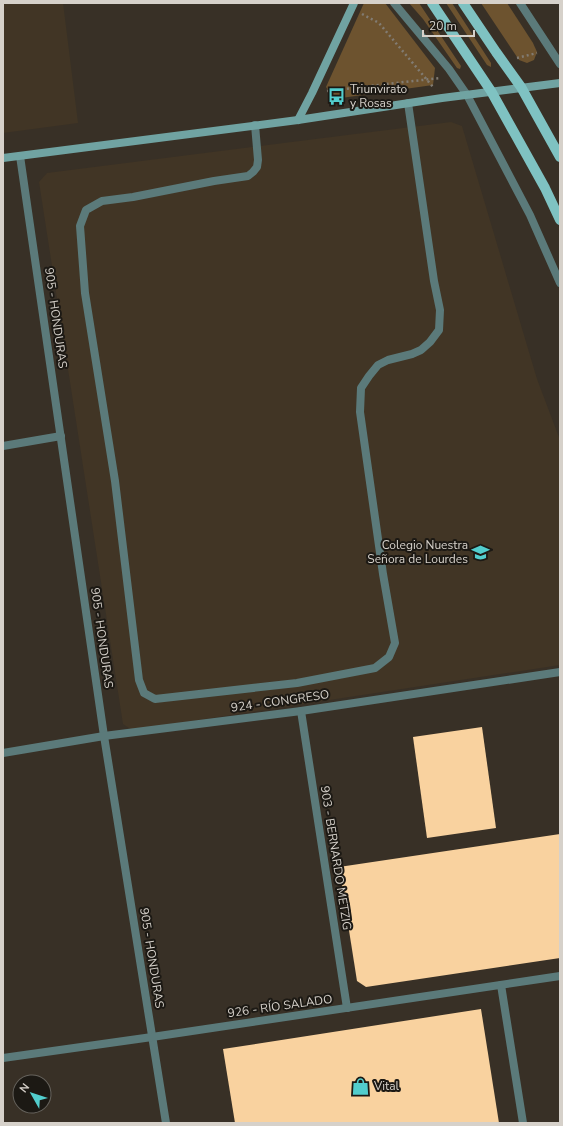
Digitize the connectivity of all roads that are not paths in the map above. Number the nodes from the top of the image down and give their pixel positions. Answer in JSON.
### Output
{"nodes":[{"id":1,"x":394,"y":3,"type":"edge"},
{"id":2,"x":432,"y":3,"type":"edge"},
{"id":3,"x":463,"y":3,"type":"edge"},
{"id":4,"x":520,"y":3,"type":"edge"},
{"id":5,"x":353,"y":6,"type":"edge"},
{"id":6,"x":560,"y":64,"type":"edge"},
{"id":7,"x":560,"y":83,"type":"edge"},
{"id":8,"x":521,"y":87,"type":"junction"},
{"id":9,"x":491,"y":91,"type":"junction"},
{"id":10,"x":467,"y":95,"type":"junction"},
{"id":11,"x":408,"y":103,"type":"junction"},
{"id":12,"x":298,"y":120,"type":"junction"},
{"id":13,"x":255,"y":126,"type":"junction"},
{"id":14,"x":20,"y":156,"type":"junction"},
{"id":15,"x":560,"y":157,"type":"edge"},
{"id":16,"x":3,"y":158,"type":"edge"},
{"id":17,"x":560,"y":220,"type":"edge"},
{"id":18,"x":560,"y":283,"type":"edge"},
{"id":19,"x":61,"y":436,"type":"junction"},
{"id":20,"x":3,"y":446,"type":"edge"},
{"id":21,"x":560,"y":672,"type":"edge"},
{"id":22,"x":301,"y":711,"type":"junction"},
{"id":23,"x":104,"y":736,"type":"junction"},
{"id":24,"x":3,"y":753,"type":"edge"},
{"id":25,"x":560,"y":976,"type":"edge"},
{"id":26,"x":501,"y":985,"type":"junction"},
{"id":27,"x":347,"y":1008,"type":"junction"},
{"id":28,"x":152,"y":1037,"type":"junction"},
{"id":29,"x":3,"y":1058,"type":"edge"},
{"id":30,"x":166,"y":1123,"type":"edge"},
{"id":31,"x":523,"y":1123,"type":"edge"}],
"edges":[{"from":1,"to":10,"type":"street"},
{"from":2,"to":9,"type":"main road"},
{"from":3,"to":8,"type":"main road"},
{"from":4,"to":6,"type":"street"},
{"from":5,"to":12,"type":"main road"},
{"from":7,"to":8,"type":"main road"},
{"from":8,"to":9,"type":"main road"},
{"from":8,"to":15,"type":"main road"},
{"from":9,"to":10,"type":"main road"},
{"from":9,"to":17,"type":"main road"},
{"from":10,"to":11,"type":"main road"},
{"from":10,"to":18,"type":"street"},
{"from":11,"to":12,"type":"main road"},
{"from":11,"to":13,"type":"street"},
{"from":12,"to":13,"type":"main road"},
{"from":13,"to":14,"type":"main road"},
{"from":14,"to":16,"type":"main road"},
{"from":14,"to":19,"type":"street","name":"905 - HONDURAS"},
{"from":19,"to":20,"type":"street"},
{"from":19,"to":23,"type":"street","name":"905 - HONDURAS"},
{"from":21,"to":22,"type":"street","name":"924 - CONGRESO"},
{"from":22,"to":23,"type":"street","name":"924 - CONGRESO"},
{"from":22,"to":27,"type":"street","name":"903 - BERNARDO METZIG"},
{"from":23,"to":24,"type":"street","name":"924 - CONGRESO"},
{"from":23,"to":28,"type":"street","name":"905 - HONDURAS"},
{"from":25,"to":26,"type":"street","name":"926 - RÍO SALADO"},
{"from":26,"to":27,"type":"street","name":"926 - RÍO SALADO"},
{"from":26,"to":31,"type":"street"},
{"from":27,"to":28,"type":"street","name":"926 - RÍO SALADO"},
{"from":28,"to":29,"type":"street","name":"926 - RÍO SALADO"},
{"from":28,"to":30,"type":"street","name":"905 - HONDURAS"}]}
